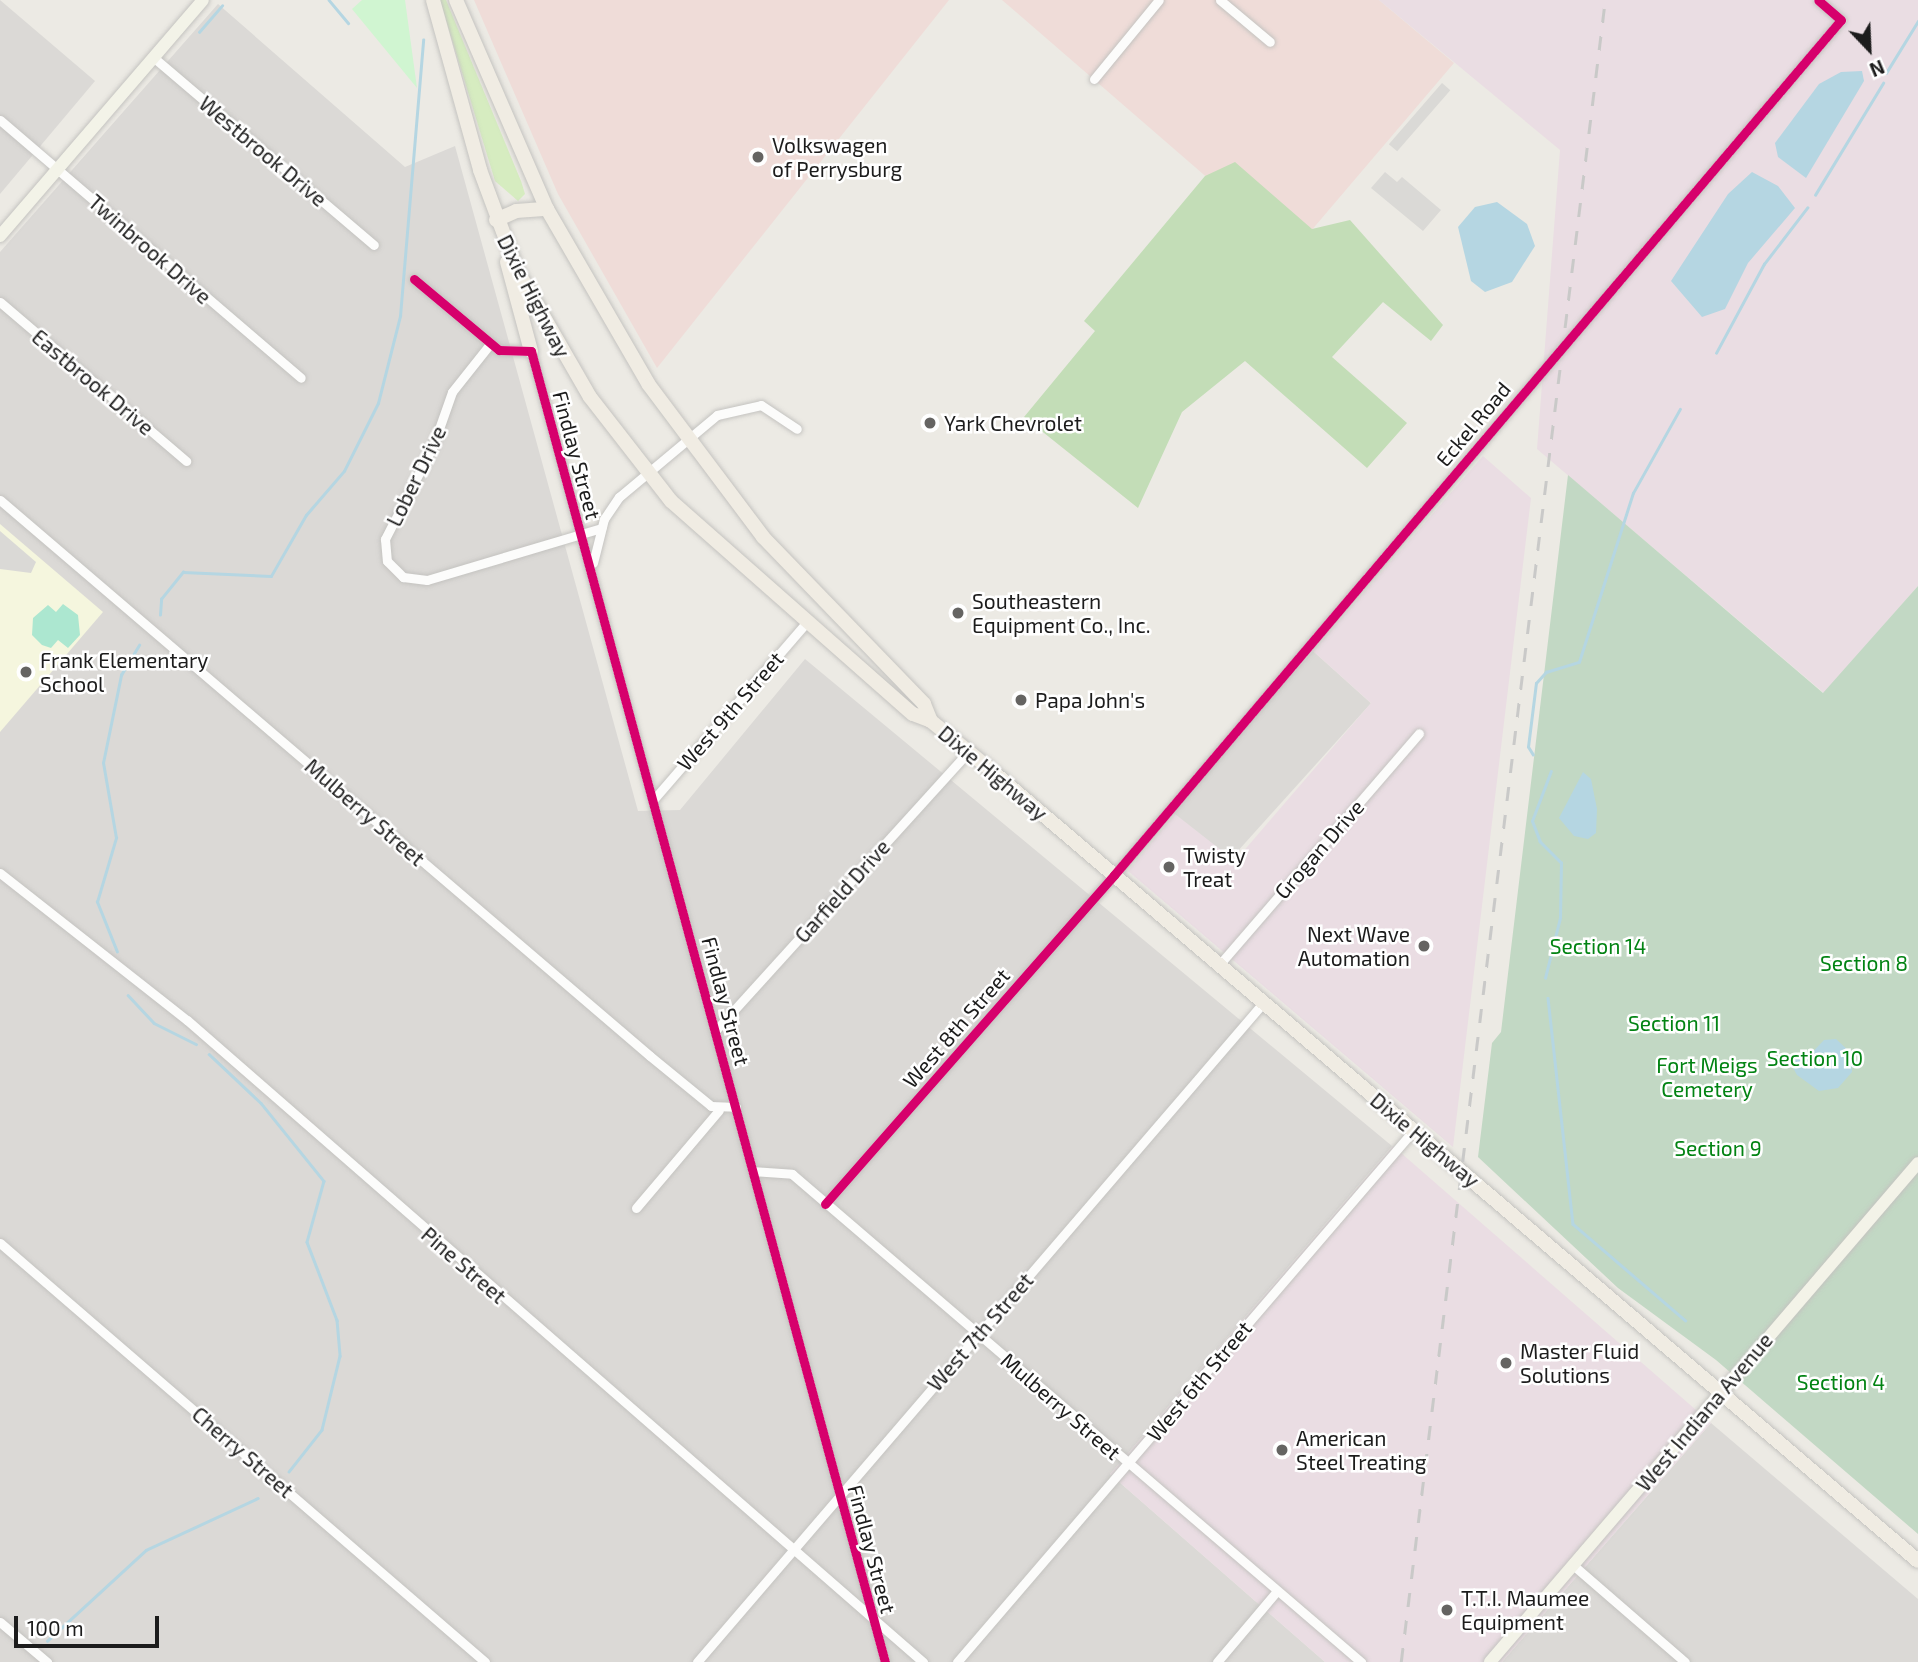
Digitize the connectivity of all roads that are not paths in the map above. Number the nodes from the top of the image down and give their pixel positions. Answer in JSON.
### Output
{"nodes":[{"id":1,"x":203,"y":0,"type":"edge"},
{"id":2,"x":433,"y":0,"type":"edge"},
{"id":3,"x":456,"y":0,"type":"edge"},
{"id":4,"x":1159,"y":0,"type":"edge"},
{"id":5,"x":1220,"y":0,"type":"edge"},
{"id":6,"x":1818,"y":0,"type":"edge"},
{"id":7,"x":1270,"y":42,"type":"dead end"},
{"id":8,"x":153,"y":57,"type":"junction"},
{"id":9,"x":1094,"y":79,"type":"dead end"},
{"id":10,"x":0,"y":120,"type":"edge"},
{"id":11,"x":55,"y":168,"type":"junction"},
{"id":12,"x":547,"y":209,"type":"junction"},
{"id":13,"x":496,"y":220,"type":"junction"},
{"id":14,"x":0,"y":236,"type":"edge"},
{"id":15,"x":374,"y":245,"type":"dead end"},
{"id":16,"x":414,"y":279,"type":"dead end"},
{"id":17,"x":0,"y":302,"type":"edge"},
{"id":18,"x":490,"y":344,"type":"junction"},
{"id":19,"x":531,"y":351,"type":"junction"},
{"id":20,"x":301,"y":378,"type":"dead end"},
{"id":21,"x":797,"y":429,"type":"dead end"},
{"id":22,"x":686,"y":439,"type":"junction"},
{"id":23,"x":186,"y":461,"type":"dead end"},
{"id":24,"x":647,"y":472,"type":"junction"},
{"id":25,"x":0,"y":500,"type":"edge"},
{"id":26,"x":601,"y":528,"type":"junction"},
{"id":27,"x":580,"y":534,"type":"junction"},
{"id":28,"x":593,"y":563,"type":"junction"},
{"id":29,"x":806,"y":623,"type":"junction"},
{"id":30,"x":931,"y":721,"type":"junction"},
{"id":31,"x":1419,"y":733,"type":"dead end"},
{"id":32,"x":968,"y":751,"type":"junction"},
{"id":33,"x":654,"y":799,"type":"junction"},
{"id":34,"x":0,"y":873,"type":"edge"},
{"id":35,"x":1114,"y":875,"type":"junction"},
{"id":36,"x":1219,"y":965,"type":"junction"},
{"id":37,"x":1263,"y":1003,"type":"junction"},
{"id":38,"x":716,"y":1031,"type":"junction"},
{"id":39,"x":736,"y":1107,"type":"junction"},
{"id":40,"x":719,"y":1110,"type":"junction"},
{"id":41,"x":1413,"y":1131,"type":"junction"},
{"id":42,"x":1918,"y":1163,"type":"edge"},
{"id":43,"x":754,"y":1171,"type":"junction"},
{"id":44,"x":825,"y":1203,"type":"junction"},
{"id":45,"x":636,"y":1208,"type":"dead end"},
{"id":46,"x":0,"y":1243,"type":"edge"},
{"id":47,"x":977,"y":1334,"type":"junction"},
{"id":48,"x":1721,"y":1393,"type":"junction"},
{"id":49,"x":1129,"y":1464,"type":"junction"},
{"id":50,"x":839,"y":1496,"type":"junction"},
{"id":51,"x":792,"y":1550,"type":"junction"},
{"id":52,"x":1918,"y":1561,"type":"edge"},
{"id":53,"x":1573,"y":1566,"type":"junction"},
{"id":54,"x":1278,"y":1591,"type":"junction"},
{"id":55,"x":874,"y":1621,"type":"junction"},
{"id":56,"x":0,"y":1622,"type":"edge"},
{"id":57,"x":47,"y":1662,"type":"edge"},
{"id":58,"x":485,"y":1662,"type":"edge"},
{"id":59,"x":697,"y":1662,"type":"edge"},
{"id":60,"x":885,"y":1662,"type":"edge"},
{"id":61,"x":923,"y":1662,"type":"edge"},
{"id":62,"x":957,"y":1662,"type":"edge"},
{"id":63,"x":1217,"y":1662,"type":"edge"},
{"id":64,"x":1361,"y":1662,"type":"edge"},
{"id":65,"x":1490,"y":1662,"type":"edge"},
{"id":66,"x":1685,"y":1662,"type":"edge"}],
"edges":[{"from":1,"to":8,"type":"main road"},
{"from":2,"to":13,"type":"main road","name":"Dixie Highway"},
{"from":3,"to":12,"type":"main road","name":"Dixie Highway"},
{"from":4,"to":9,"type":"street"},
{"from":5,"to":7,"type":"street"},
{"from":6,"to":35,"type":"street","name":"Eckel Road"},
{"from":8,"to":11,"type":"main road"},
{"from":8,"to":15,"type":"street","name":"Westbrook Drive"},
{"from":10,"to":11,"type":"street","name":"Twinbrook Drive"},
{"from":11,"to":14,"type":"main road"},
{"from":11,"to":20,"type":"street","name":"Twinbrook Drive"},
{"from":12,"to":13,"type":"main road","name":"Dixie Highway"},
{"from":12,"to":22,"type":"main road","name":"Dixie Highway"},
{"from":13,"to":19,"type":"main road"},
{"from":13,"to":24,"type":"main road","name":"Dixie Highway"},
{"from":16,"to":18,"type":"street"},
{"from":17,"to":23,"type":"street","name":"Eastbrook Drive"},
{"from":18,"to":19,"type":"street"},
{"from":18,"to":27,"type":"street","name":"Lober Drive"},
{"from":19,"to":27,"type":"street","name":"Findlay Street"},
{"from":21,"to":22,"type":"street","name":"Findlay Street"},
{"from":22,"to":24,"type":"street","name":"Findlay Street"},
{"from":22,"to":30,"type":"main road","name":"Dixie Highway"},
{"from":24,"to":26,"type":"street","name":"Findlay Street"},
{"from":24,"to":29,"type":"main road","name":"Dixie Highway"},
{"from":25,"to":40,"type":"street","name":"Mulberry Street"},
{"from":26,"to":27,"type":"street","name":"Lober Drive"},
{"from":26,"to":28,"type":"street","name":"Findlay Street"},
{"from":27,"to":28,"type":"street","name":"Findlay Street"},
{"from":28,"to":33,"type":"street","name":"Findlay Street"},
{"from":29,"to":30,"type":"main road","name":"Dixie Highway"},
{"from":29,"to":33,"type":"street","name":"West 9th Street"},
{"from":30,"to":32,"type":"main road","name":"Dixie Highway"},
{"from":31,"to":36,"type":"street","name":"Grogan Drive"},
{"from":32,"to":35,"type":"main road","name":"Dixie Highway"},
{"from":32,"to":38,"type":"street","name":"Garfield Drive"},
{"from":33,"to":38,"type":"street","name":"Findlay Street"},
{"from":34,"to":51,"type":"street","name":"Pine Street"},
{"from":35,"to":36,"type":"main road","name":"Dixie Highway"},
{"from":35,"to":44,"type":"street","name":"West 8th Street"},
{"from":36,"to":37,"type":"main road","name":"Dixie Highway"},
{"from":37,"to":41,"type":"main road","name":"Dixie Highway"},
{"from":37,"to":47,"type":"street","name":"West 7th Street"},
{"from":38,"to":39,"type":"street","name":"Findlay Street"},
{"from":39,"to":40,"type":"street"},
{"from":39,"to":43,"type":"street","name":"Findlay Street"},
{"from":40,"to":45,"type":"street"},
{"from":41,"to":48,"type":"main road","name":"Dixie Highway"},
{"from":41,"to":49,"type":"street","name":"West 6th Street"},
{"from":42,"to":48,"type":"main road","name":"West Indiana Avenue"},
{"from":43,"to":44,"type":"street","name":"Mulberry Street"},
{"from":43,"to":50,"type":"street","name":"Findlay Street"},
{"from":44,"to":47,"type":"street","name":"Mulberry Street"},
{"from":46,"to":58,"type":"street","name":"Cherry Street"},
{"from":47,"to":49,"type":"street","name":"Mulberry Street"},
{"from":47,"to":50,"type":"street","name":"West 7th Street"},
{"from":48,"to":52,"type":"main road","name":"Dixie Highway"},
{"from":48,"to":53,"type":"main road","name":"West Indiana Avenue"},
{"from":49,"to":54,"type":"street","name":"Mulberry Street"},
{"from":49,"to":62,"type":"street","name":"West 6th Street"},
{"from":50,"to":51,"type":"street","name":"West 7th Street"},
{"from":50,"to":55,"type":"street","name":"Findlay Street"},
{"from":51,"to":55,"type":"street","name":"Pine Street"},
{"from":51,"to":59,"type":"street","name":"West 7th Street"},
{"from":53,"to":65,"type":"main road","name":"West Indiana Avenue"},
{"from":53,"to":66,"type":"street"},
{"from":54,"to":63,"type":"street"},
{"from":54,"to":64,"type":"street","name":"Mulberry Street"},
{"from":55,"to":60,"type":"street","name":"Findlay Street"},
{"from":55,"to":61,"type":"street","name":"Pine Street"},
{"from":56,"to":57,"type":"street"}]}
